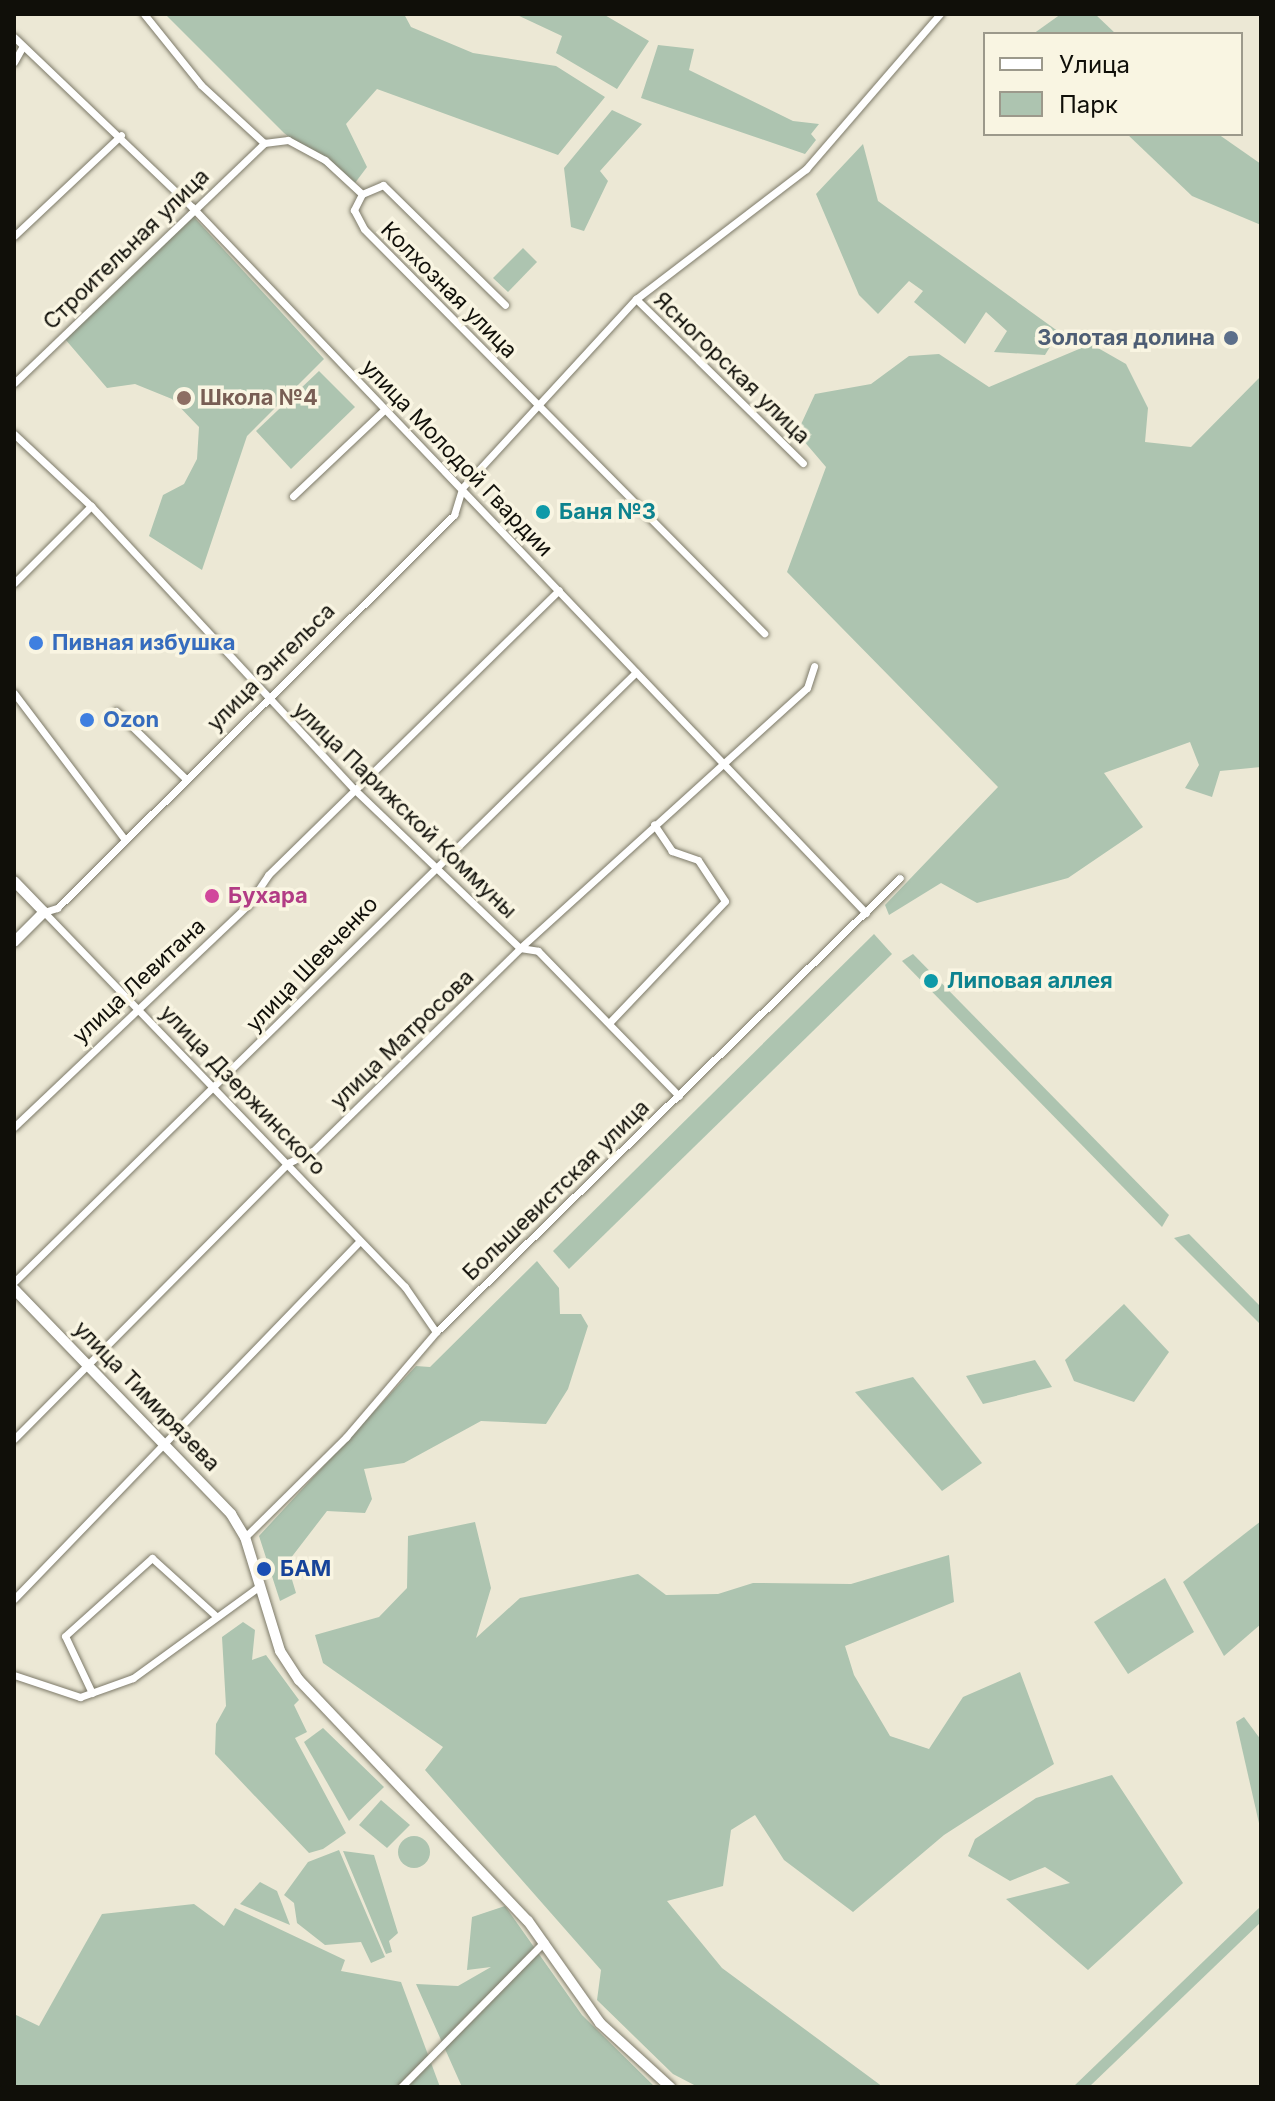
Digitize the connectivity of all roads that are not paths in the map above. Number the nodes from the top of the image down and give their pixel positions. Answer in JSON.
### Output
{"nodes":[{"id":1,"x":144,"y":14,"type":"edge"},
{"id":2,"x":940,"y":14,"type":"edge"},
{"id":3,"x":14,"y":37,"type":"edge"},
{"id":4,"x":23,"y":46,"type":"junction"},
{"id":5,"x":14,"y":62,"type":"edge"},
{"id":6,"x":121,"y":135,"type":"junction"},
{"id":7,"x":264,"y":143,"type":"junction"},
{"id":8,"x":362,"y":194,"type":"junction"},
{"id":9,"x":192,"y":207,"type":"junction"},
{"id":10,"x":14,"y":236,"type":"edge"},
{"id":11,"x":636,"y":299,"type":"junction"},
{"id":12,"x":505,"y":305,"type":"dead end"},
{"id":13,"x":14,"y":383,"type":"edge"},
{"id":14,"x":541,"y":408,"type":"junction"},
{"id":15,"x":384,"y":410,"type":"junction"},
{"id":16,"x":14,"y":434,"type":"edge"},
{"id":17,"x":803,"y":463,"type":"dead end"},
{"id":18,"x":462,"y":488,"type":"junction"},
{"id":19,"x":293,"y":496,"type":"dead end"},
{"id":20,"x":91,"y":506,"type":"junction"},
{"id":21,"x":14,"y":583,"type":"edge"},
{"id":22,"x":559,"y":590,"type":"junction"},
{"id":23,"x":764,"y":633,"type":"dead end"},
{"id":24,"x":814,"y":666,"type":"dead end"},
{"id":25,"x":636,"y":672,"type":"junction"},
{"id":26,"x":14,"y":693,"type":"edge"},
{"id":27,"x":266,"y":699,"type":"junction"},
{"id":28,"x":116,"y":711,"type":"dead end"},
{"id":29,"x":721,"y":761,"type":"junction"},
{"id":30,"x":186,"y":779,"type":"junction"},
{"id":31,"x":355,"y":790,"type":"junction"},
{"id":32,"x":654,"y":824,"type":"junction"},
{"id":33,"x":125,"y":840,"type":"junction"},
{"id":34,"x":433,"y":865,"type":"junction"},
{"id":35,"x":900,"y":878,"type":"dead end"},
{"id":36,"x":14,"y":881,"type":"edge"},
{"id":37,"x":44,"y":912,"type":"junction"},
{"id":38,"x":866,"y":913,"type":"junction"},
{"id":39,"x":14,"y":942,"type":"edge"},
{"id":40,"x":520,"y":948,"type":"junction"},
{"id":41,"x":136,"y":1007,"type":"junction"},
{"id":42,"x":609,"y":1023,"type":"junction"},
{"id":43,"x":214,"y":1089,"type":"junction"},
{"id":44,"x":679,"y":1096,"type":"junction"},
{"id":45,"x":14,"y":1127,"type":"edge"},
{"id":46,"x":288,"y":1163,"type":"junction"},
{"id":47,"x":359,"y":1242,"type":"junction"},
{"id":48,"x":14,"y":1282,"type":"edge"},
{"id":49,"x":14,"y":1289,"type":"edge"},
{"id":50,"x":436,"y":1332,"type":"junction"},
{"id":51,"x":89,"y":1365,"type":"junction"},
{"id":52,"x":14,"y":1439,"type":"edge"},
{"id":53,"x":165,"y":1443,"type":"junction"},
{"id":54,"x":245,"y":1537,"type":"junction"},
{"id":55,"x":257,"y":1588,"type":"junction"},
{"id":56,"x":14,"y":1599,"type":"edge"},
{"id":57,"x":216,"y":1616,"type":"junction"},
{"id":58,"x":14,"y":1675,"type":"edge"},
{"id":59,"x":92,"y":1693,"type":"junction"},
{"id":60,"x":544,"y":1942,"type":"junction"},
{"id":61,"x":401,"y":2087,"type":"edge"},
{"id":62,"x":670,"y":2087,"type":"edge"}],
"edges":[{"from":1,"to":7,"type":"street"},
{"from":2,"to":11,"type":"street","name":"улица Энгельса"},
{"from":3,"to":4,"type":"street","name":"улица Молодой Гвардии"},
{"from":4,"to":5,"type":"street"},
{"from":4,"to":6,"type":"street","name":"улица Молодой Гвардии"},
{"from":6,"to":9,"type":"street","name":"улица Молодой Гвардии"},
{"from":6,"to":10,"type":"street"},
{"from":7,"to":8,"type":"street"},
{"from":7,"to":9,"type":"street","name":"Строительная улица"},
{"from":8,"to":12,"type":"street"},
{"from":8,"to":14,"type":"street","name":"Колхозная улица"},
{"from":9,"to":13,"type":"street","name":"Строительная улица"},
{"from":9,"to":15,"type":"street","name":"улица Молодой Гвардии"},
{"from":11,"to":14,"type":"street","name":"улица Энгельса"},
{"from":11,"to":17,"type":"street","name":"Ясногорская улица"},
{"from":14,"to":18,"type":"street","name":"улица Энгельса"},
{"from":14,"to":23,"type":"street"},
{"from":15,"to":18,"type":"street","name":"улица Молодой Гвардии"},
{"from":15,"to":19,"type":"street"},
{"from":16,"to":20,"type":"street","name":"улица Парижской Коммуны"},
{"from":18,"to":22,"type":"street","name":"улица Молодой Гвардии"},
{"from":18,"to":27,"type":"street","name":"улица Энгельса"},
{"from":20,"to":21,"type":"street"},
{"from":20,"to":27,"type":"street","name":"улица Парижской Коммуны"},
{"from":22,"to":25,"type":"street","name":"улица Молодой Гвардии"},
{"from":22,"to":31,"type":"street","name":"улица Левитана"},
{"from":24,"to":29,"type":"street","name":"улица Матросова"},
{"from":25,"to":29,"type":"street","name":"улица Молодой Гвардии"},
{"from":25,"to":34,"type":"street","name":"улица Шевченко"},
{"from":26,"to":33,"type":"street"},
{"from":27,"to":30,"type":"street","name":"улица Энгельса"},
{"from":27,"to":31,"type":"street","name":"улица Парижской Коммуны"},
{"from":28,"to":30,"type":"street"},
{"from":29,"to":32,"type":"street","name":"улица Матросова"},
{"from":29,"to":38,"type":"street","name":"улица Молодой Гвардии"},
{"from":30,"to":33,"type":"street","name":"улица Энгельса"},
{"from":31,"to":34,"type":"street","name":"улица Парижской Коммуны"},
{"from":31,"to":41,"type":"street","name":"улица Левитана"},
{"from":32,"to":40,"type":"street","name":"улица Матросова"},
{"from":32,"to":42,"type":"street"},
{"from":33,"to":37,"type":"street","name":"улица Энгельса"},
{"from":34,"to":40,"type":"street","name":"улица Парижской Коммуны"},
{"from":34,"to":43,"type":"street","name":"улица Шевченко"},
{"from":35,"to":38,"type":"street","name":"Большевистская улица"},
{"from":36,"to":37,"type":"street","name":"улица Дзержинского"},
{"from":37,"to":39,"type":"street","name":"улица Энгельса"},
{"from":37,"to":41,"type":"street","name":"улица Дзержинского"},
{"from":38,"to":44,"type":"street","name":"Большевистская улица"},
{"from":40,"to":42,"type":"street","name":"улица Парижской Коммуны"},
{"from":40,"to":46,"type":"street","name":"улица Матросова"},
{"from":41,"to":43,"type":"street","name":"улица Дзержинского"},
{"from":41,"to":45,"type":"street","name":"улица Левитана"},
{"from":42,"to":44,"type":"street","name":"улица Парижской Коммуны"},
{"from":43,"to":46,"type":"street","name":"улица Дзержинского"},
{"from":43,"to":48,"type":"street","name":"улица Шевченко"},
{"from":44,"to":50,"type":"street","name":"Большевистская улица"},
{"from":46,"to":47,"type":"street","name":"улица Дзержинского"},
{"from":46,"to":51,"type":"street","name":"улица Матросова"},
{"from":47,"to":50,"type":"street","name":"улица Дзержинского"},
{"from":47,"to":53,"type":"street"},
{"from":49,"to":51,"type":"street","name":"улица Тимирязева"},
{"from":50,"to":54,"type":"street","name":"Большевистская улица"},
{"from":51,"to":52,"type":"street","name":"улица Матросова"},
{"from":51,"to":53,"type":"street","name":"улица Тимирязева"},
{"from":53,"to":54,"type":"street","name":"улица Тимирязева"},
{"from":53,"to":56,"type":"street"},
{"from":54,"to":55,"type":"street"},
{"from":55,"to":57,"type":"street"},
{"from":55,"to":60,"type":"street"},
{"from":57,"to":59,"type":"street"},
{"from":57,"to":59,"type":"street"},
{"from":58,"to":59,"type":"street"},
{"from":60,"to":61,"type":"street"},
{"from":60,"to":62,"type":"street"}]}
